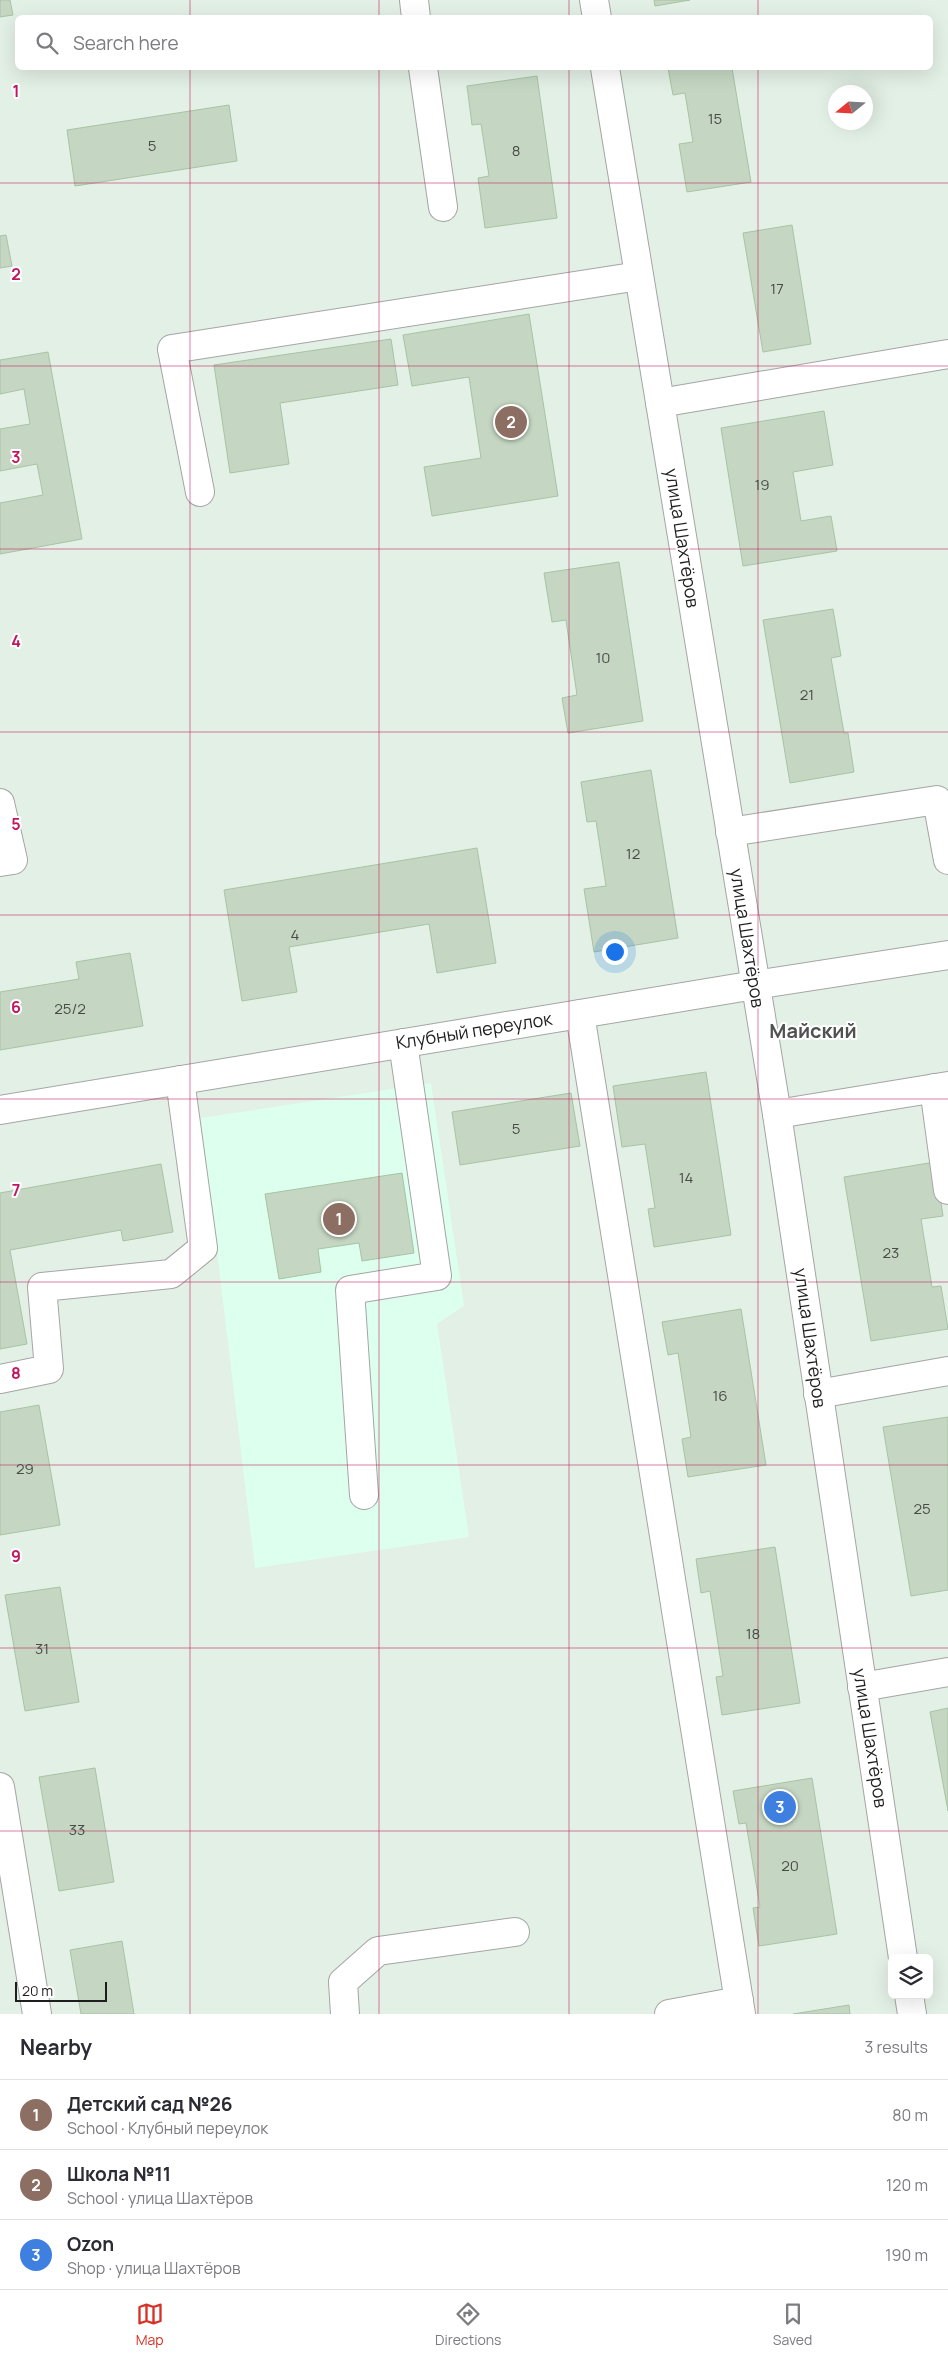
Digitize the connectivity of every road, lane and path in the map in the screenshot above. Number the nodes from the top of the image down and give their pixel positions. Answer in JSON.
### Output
{"nodes":[{"id":1,"x":414,"y":0,"type":"edge"},
{"id":2,"x":594,"y":0,"type":"edge"},
{"id":3,"x":416,"y":15,"type":"edge"},
{"id":4,"x":596,"y":15,"type":"edge"},
{"id":5,"x":423,"y":70,"type":"edge"},
{"id":6,"x":605,"y":70,"type":"edge"},
{"id":7,"x":443,"y":206,"type":"dead end"},
{"id":8,"x":639,"y":276,"type":"junction"},
{"id":9,"x":948,"y":354,"type":"edge"},
{"id":10,"x":660,"y":403,"type":"junction"},
{"id":11,"x":200,"y":492,"type":"dead end"},
{"id":12,"x":0,"y":803,"type":"edge"},
{"id":13,"x":730,"y":832,"type":"junction"},
{"id":14,"x":948,"y":860,"type":"edge"},
{"id":15,"x":0,"y":862,"type":"edge"},
{"id":16,"x":948,"y":955,"type":"edge"},
{"id":17,"x":755,"y":985,"type":"junction"},
{"id":18,"x":580,"y":1014,"type":"junction"},
{"id":19,"x":403,"y":1043,"type":"junction"},
{"id":20,"x":180,"y":1080,"type":"junction"},
{"id":21,"x":941,"y":1087,"type":"edge"},
{"id":22,"x":0,"y":1110,"type":"edge"},
{"id":23,"x":777,"y":1114,"type":"junction"},
{"id":24,"x":948,"y":1190,"type":"edge"},
{"id":25,"x":948,"y":1371,"type":"edge"},
{"id":26,"x":0,"y":1379,"type":"edge"},
{"id":27,"x":818,"y":1394,"type":"junction"},
{"id":28,"x":364,"y":1495,"type":"dead end"},
{"id":29,"x":948,"y":1672,"type":"edge"},
{"id":30,"x":862,"y":1687,"type":"junction"},
{"id":31,"x":0,"y":1788,"type":"edge"},
{"id":32,"x":516,"y":1932,"type":"dead end"},
{"id":33,"x":902,"y":1954,"type":"edge"},
{"id":34,"x":910,"y":1999,"type":"edge"},
{"id":35,"x":740,"y":2008,"type":"edge"},
{"id":36,"x":37,"y":2014,"type":"edge"},
{"id":37,"x":345,"y":2014,"type":"edge"},
{"id":38,"x":669,"y":2014,"type":"edge"},
{"id":39,"x":912,"y":2014,"type":"edge"}],
"edges":[{"from":1,"to":3,"type":"street"},
{"from":2,"to":4,"type":"street"},
{"from":5,"to":7,"type":"street"},
{"from":6,"to":8,"type":"street","name":"улица Шахтёров"},
{"from":8,"to":10,"type":"street","name":"улица Шахтёров"},
{"from":8,"to":11,"type":"street"},
{"from":9,"to":10,"type":"street"},
{"from":10,"to":13,"type":"street","name":"улица Шахтёров"},
{"from":12,"to":15,"type":"street"},
{"from":13,"to":14,"type":"street"},
{"from":13,"to":17,"type":"street","name":"улица Шахтёров"},
{"from":16,"to":17,"type":"street","name":"Клубный переулок"},
{"from":17,"to":18,"type":"street","name":"Клубный переулок"},
{"from":17,"to":23,"type":"street","name":"улица Шахтёров"},
{"from":18,"to":19,"type":"street","name":"Клубный переулок"},
{"from":18,"to":35,"type":"street"},
{"from":19,"to":20,"type":"street","name":"Клубный переулок"},
{"from":19,"to":28,"type":"street"},
{"from":20,"to":22,"type":"street","name":"Клубный переулок"},
{"from":20,"to":26,"type":"street"},
{"from":21,"to":23,"type":"street"},
{"from":21,"to":24,"type":"street"},
{"from":23,"to":27,"type":"street","name":"улица Шахтёров"},
{"from":25,"to":27,"type":"street"},
{"from":27,"to":30,"type":"street","name":"улица Шахтёров"},
{"from":29,"to":30,"type":"street"},
{"from":30,"to":33,"type":"street","name":"улица Шахтёров"},
{"from":31,"to":36,"type":"street"},
{"from":32,"to":37,"type":"street"},
{"from":34,"to":39,"type":"street"},
{"from":35,"to":38,"type":"street"}]}
